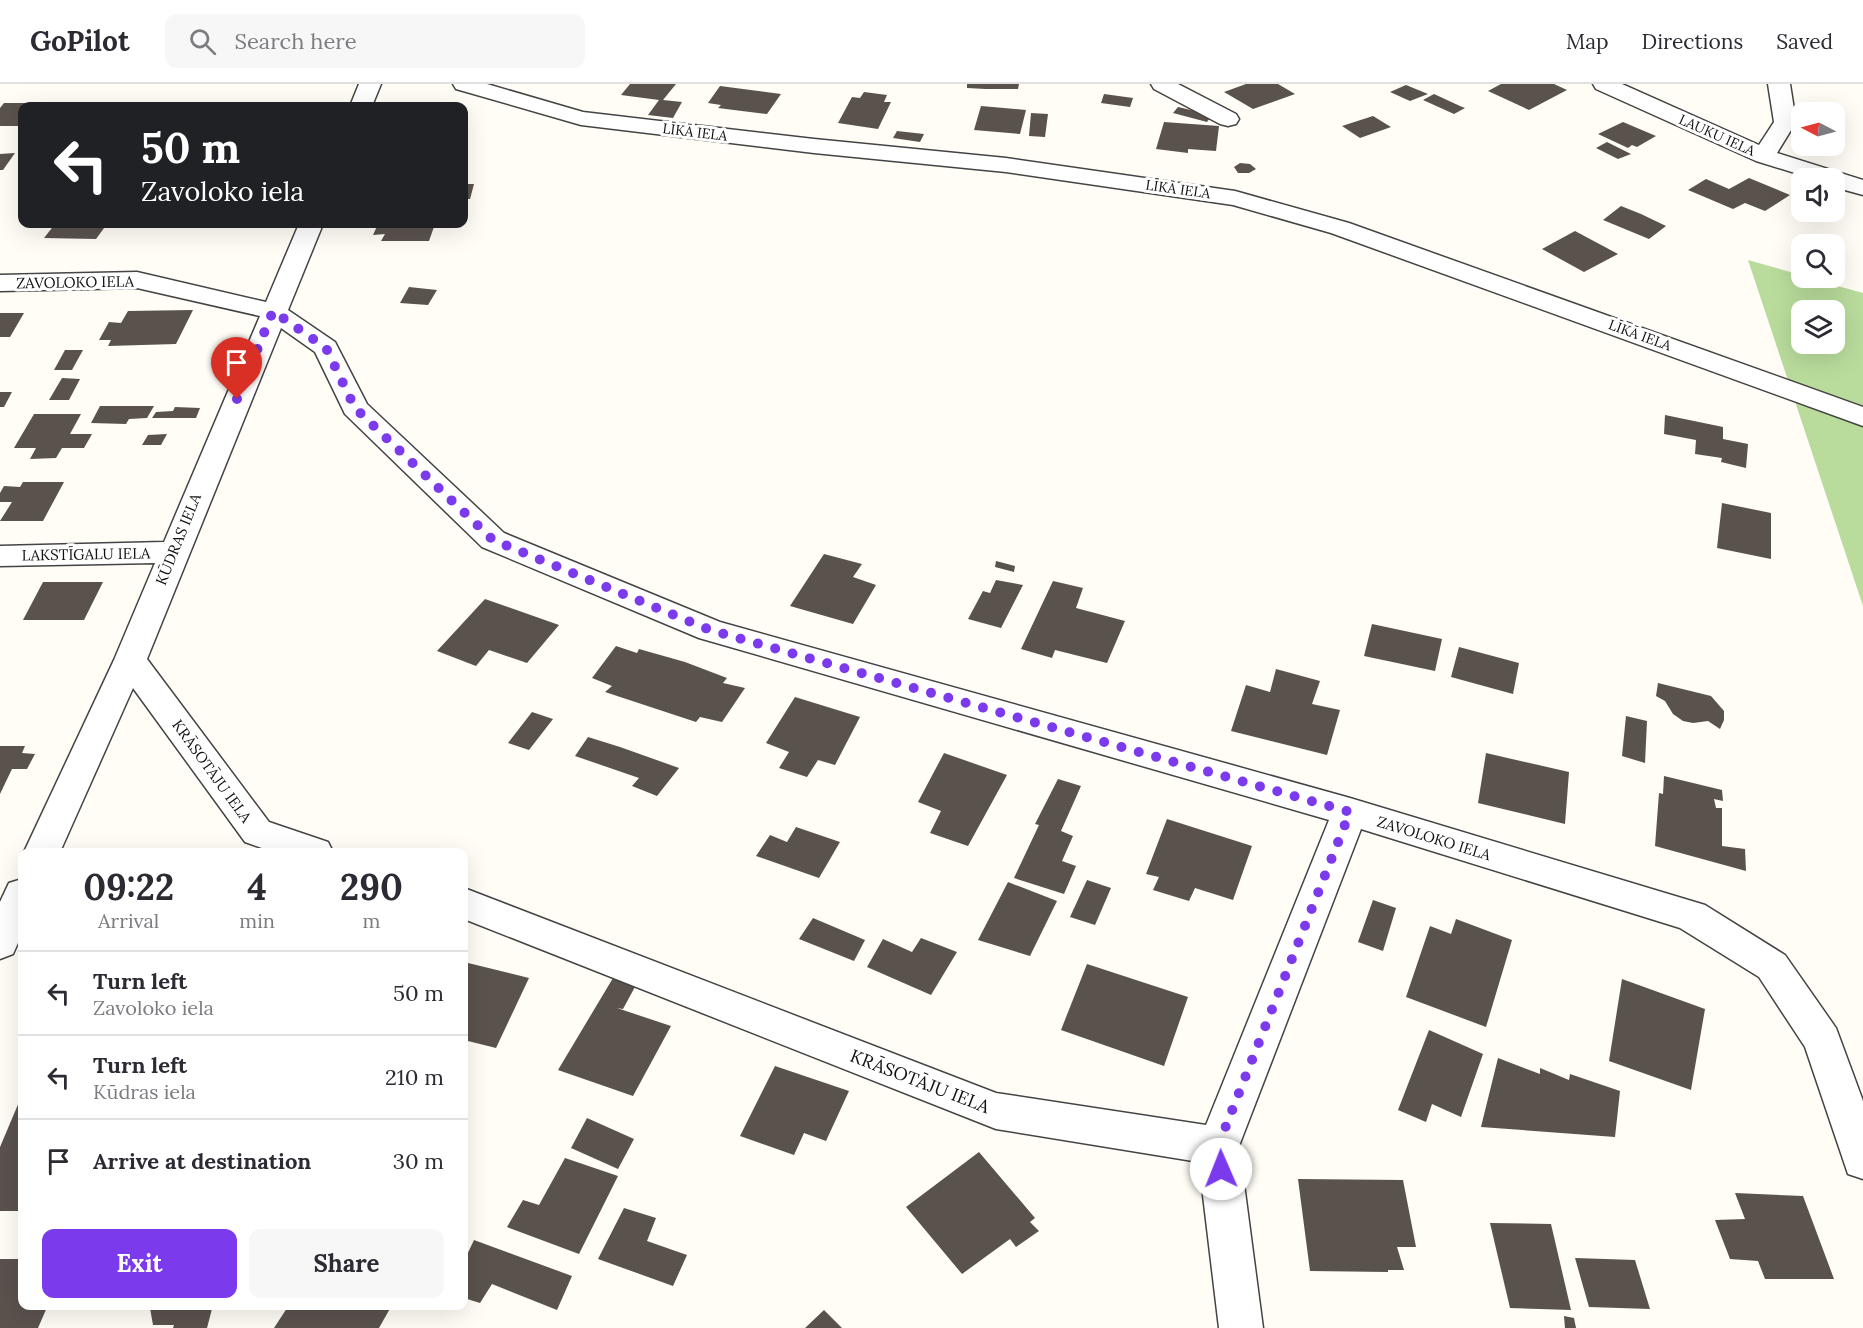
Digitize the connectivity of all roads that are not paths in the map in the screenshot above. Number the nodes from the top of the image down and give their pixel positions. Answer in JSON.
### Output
{"nodes":[{"id":1,"x":370,"y":84,"type":"edge"},
{"id":2,"x":464,"y":84,"type":"edge"},
{"id":3,"x":1162,"y":84,"type":"edge"},
{"id":4,"x":1604,"y":84,"type":"edge"},
{"id":5,"x":1779,"y":84,"type":"edge"},
{"id":6,"x":363,"y":102,"type":"edge"},
{"id":7,"x":1228,"y":119,"type":"dead end"},
{"id":8,"x":1764,"y":156,"type":"junction"},
{"id":9,"x":1801,"y":168,"type":"edge"},
{"id":10,"x":1845,"y":182,"type":"edge"},
{"id":11,"x":1863,"y":188,"type":"edge"},
{"id":12,"x":309,"y":228,"type":"edge"},
{"id":13,"x":0,"y":283,"type":"edge"},
{"id":14,"x":273,"y":311,"type":"junction"},
{"id":15,"x":1863,"y":417,"type":"edge"},
{"id":16,"x":172,"y":552,"type":"junction"},
{"id":17,"x":0,"y":556,"type":"edge"},
{"id":18,"x":130,"y":660,"type":"junction"},
{"id":19,"x":1350,"y":812,"type":"junction"},
{"id":20,"x":44,"y":848,"type":"edge"},
{"id":21,"x":303,"y":848,"type":"edge"},
{"id":22,"x":18,"y":903,"type":"edge"},
{"id":23,"x":468,"y":905,"type":"edge"},
{"id":24,"x":0,"y":943,"type":"edge"},
{"id":25,"x":1218,"y":1146,"type":"junction"},
{"id":26,"x":1863,"y":1160,"type":"edge"},
{"id":27,"x":1241,"y":1328,"type":"edge"}],
"edges":[{"from":1,"to":6,"type":"street"},
{"from":2,"to":15,"type":"street","name":"LĪKĀ IELA"},
{"from":3,"to":7,"type":"street"},
{"from":4,"to":8,"type":"street","name":"LAUKU IELA"},
{"from":5,"to":8,"type":"street"},
{"from":8,"to":9,"type":"street","name":"LAUKU IELA"},
{"from":10,"to":11,"type":"street","name":"LAUKU IELA"},
{"from":12,"to":14,"type":"street","name":"KŪDRAS IELA"},
{"from":13,"to":14,"type":"street","name":"ZAVOLOKO IELA"},
{"from":14,"to":16,"type":"street","name":"KŪDRAS IELA"},
{"from":14,"to":19,"type":"street","name":"ZAVOLOKO IELA"},
{"from":16,"to":17,"type":"street","name":"LAKSTĪGALU IELA"},
{"from":16,"to":18,"type":"street","name":"KŪDRAS IELA"},
{"from":18,"to":20,"type":"street","name":"KŪDRAS IELA"},
{"from":18,"to":21,"type":"street","name":"KRĀSOTĀJU IELA"},
{"from":19,"to":25,"type":"street"},
{"from":19,"to":26,"type":"street","name":"ZAVOLOKO IELA"},
{"from":22,"to":24,"type":"street"},
{"from":23,"to":25,"type":"street","name":"KRĀSOTĀJU IELA"},
{"from":25,"to":27,"type":"street"}]}
